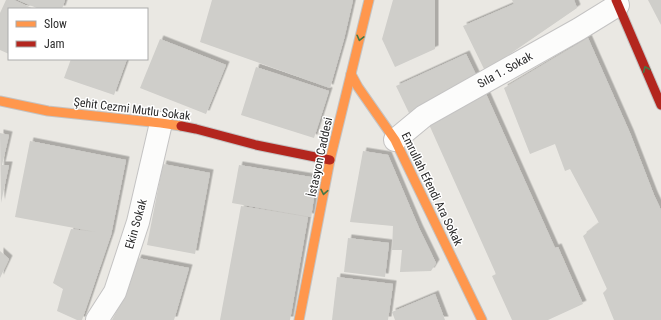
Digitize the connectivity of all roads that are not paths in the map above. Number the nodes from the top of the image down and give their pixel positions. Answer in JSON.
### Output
{"nodes":[{"id":1,"x":369,"y":0,"type":"edge"},
{"id":2,"x":617,"y":2,"type":"edge"},
{"id":3,"x":350,"y":74,"type":"junction"},
{"id":4,"x":0,"y":101,"type":"edge"},
{"id":5,"x":661,"y":105,"type":"edge"},
{"id":6,"x":161,"y":123,"type":"junction"},
{"id":7,"x":396,"y":140,"type":"junction"},
{"id":8,"x":330,"y":160,"type":"junction"},
{"id":9,"x":97,"y":320,"type":"edge"},
{"id":10,"x":299,"y":320,"type":"edge"},
{"id":11,"x":482,"y":320,"type":"edge"}],
"edges":[{"from":1,"to":3,"type":"street","name":"İstasyon Caddesi","one_way":true},
{"from":5,"to":2,"type":"street","one_way":true},
{"from":2,"to":7,"type":"street","name":"Sıla 1. Sokak"},
{"from":3,"to":7,"type":"street","name":"Emrullah Efendi Ara Sokak"},
{"from":3,"to":8,"type":"street","name":"İstasyon Caddesi"},
{"from":4,"to":6,"type":"street","name":"Şehit Cezmi Mutlu Sokak"},
{"from":6,"to":8,"type":"street","name":"Şehit Cezmi Mutlu Sokak"},
{"from":6,"to":9,"type":"street","name":"Ekin Sokak"},
{"from":7,"to":11,"type":"street","name":"Emrullah Efendi Ara Sokak"},
{"from":8,"to":10,"type":"street","name":"İstasyon Caddesi","one_way":true}]}
